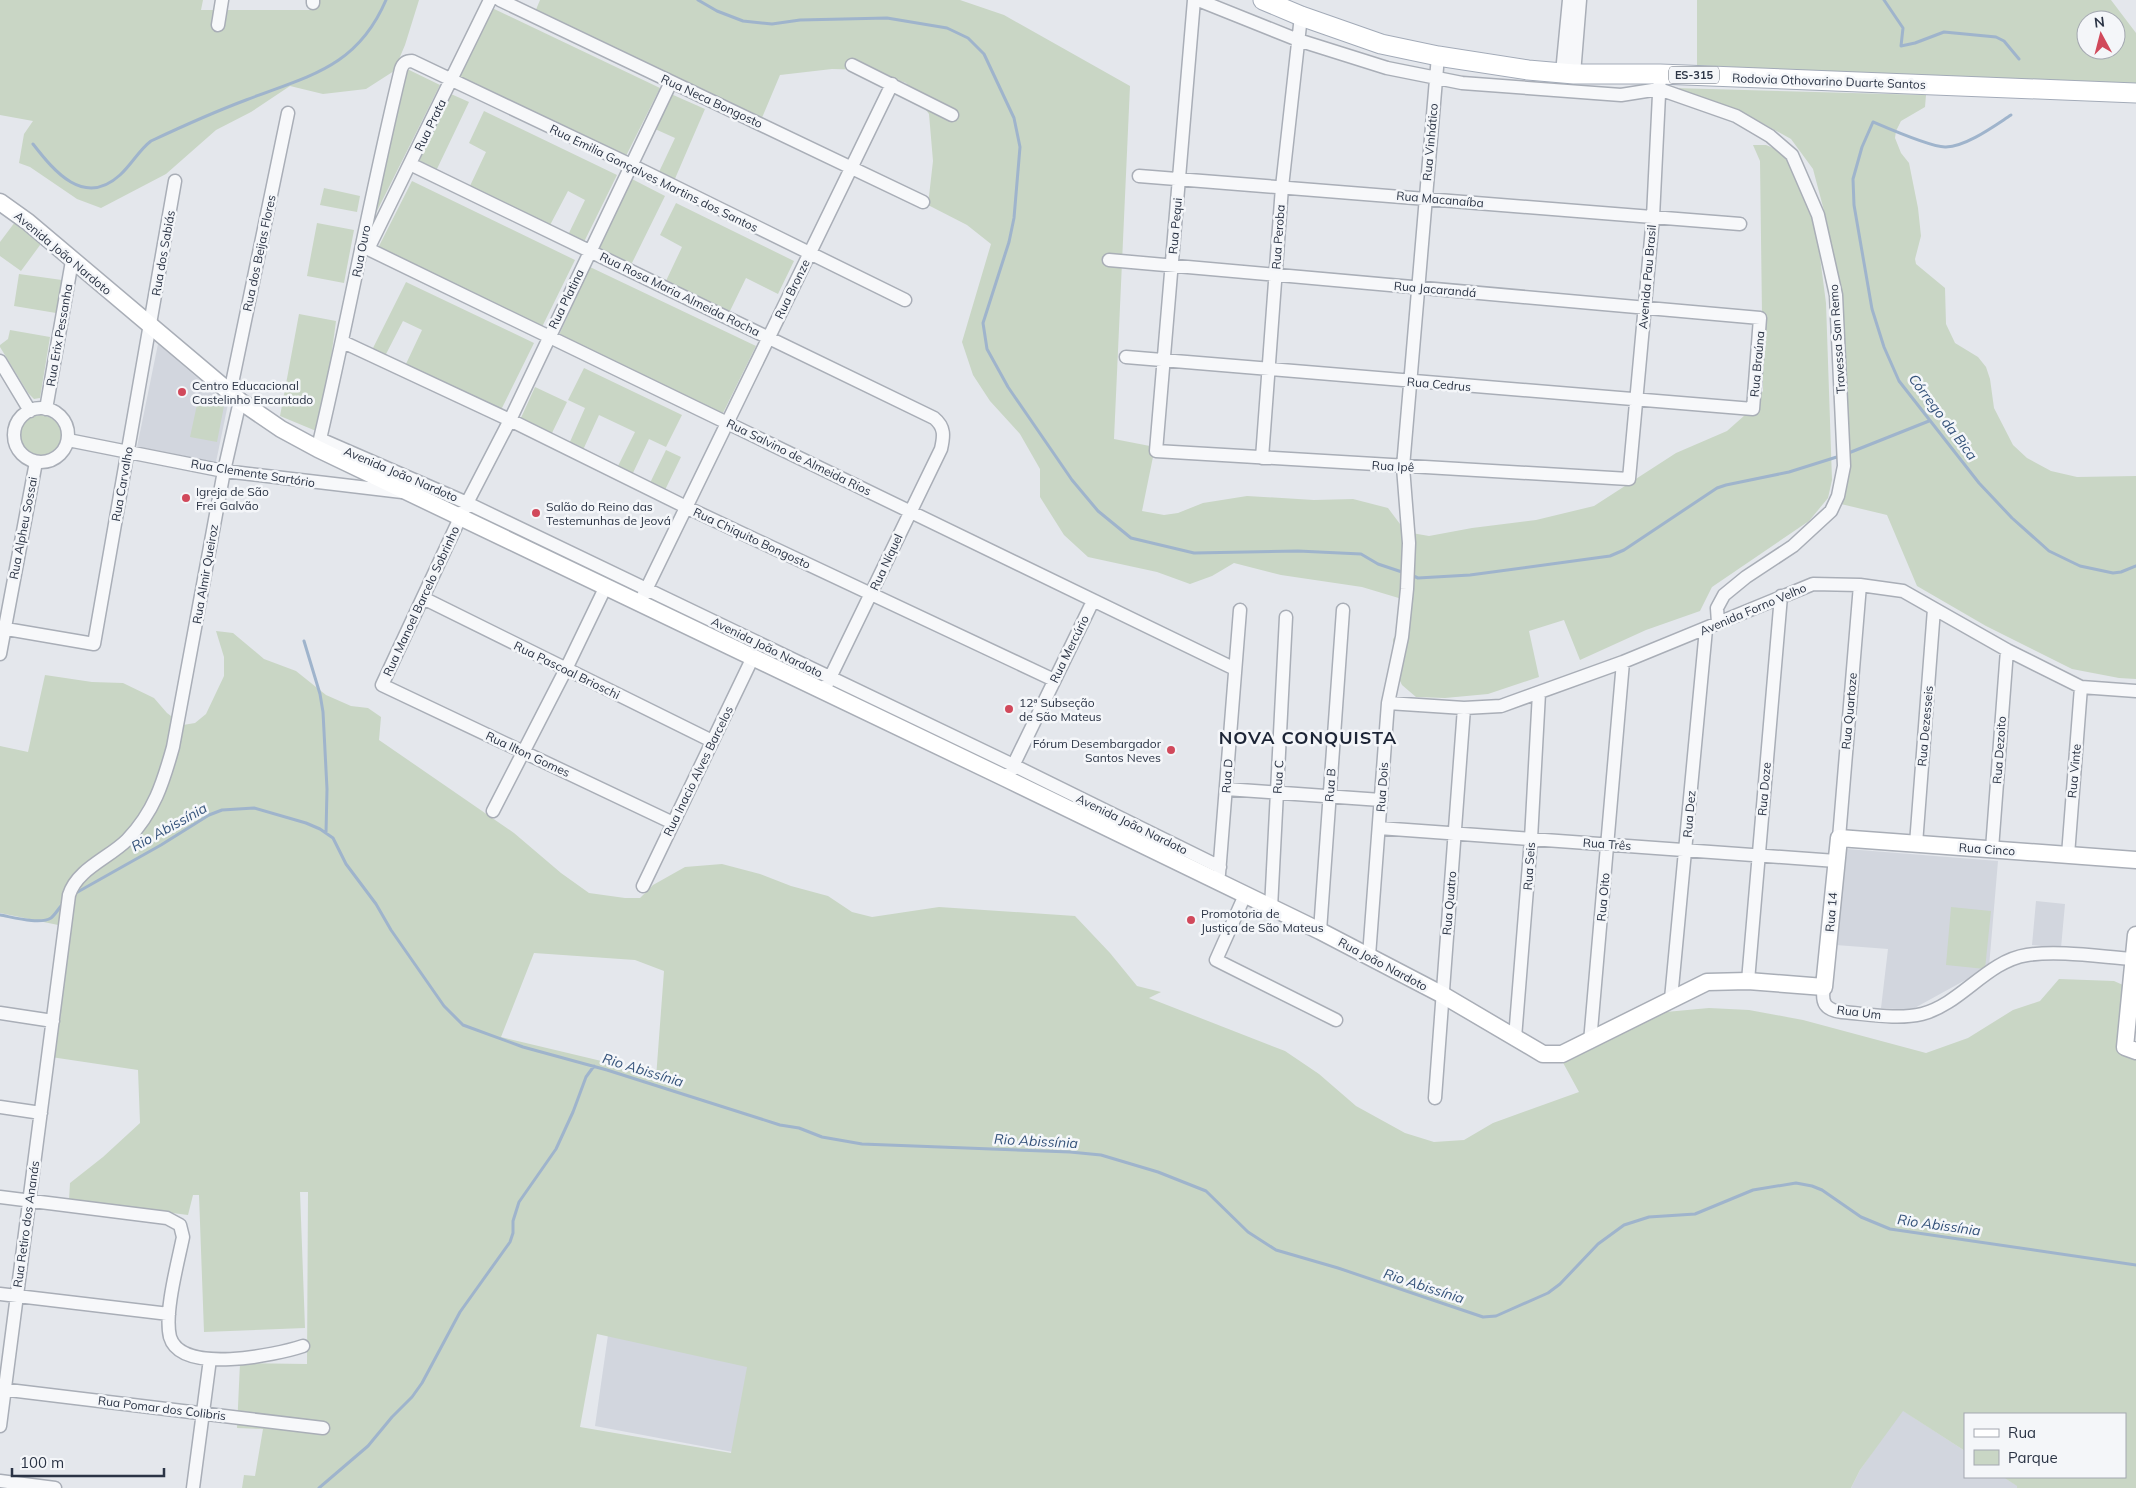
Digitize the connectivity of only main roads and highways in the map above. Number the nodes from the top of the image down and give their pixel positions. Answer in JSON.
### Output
{"nodes":[{"id":1,"x":1263,"y":0,"type":"edge"},
{"id":2,"x":2136,"y":93,"type":"edge"}],
"edges":[{"from":1,"to":2,"type":"main road","name":"Rodovia Othovarino Duarte Santos","number":"ES-315"}]}
